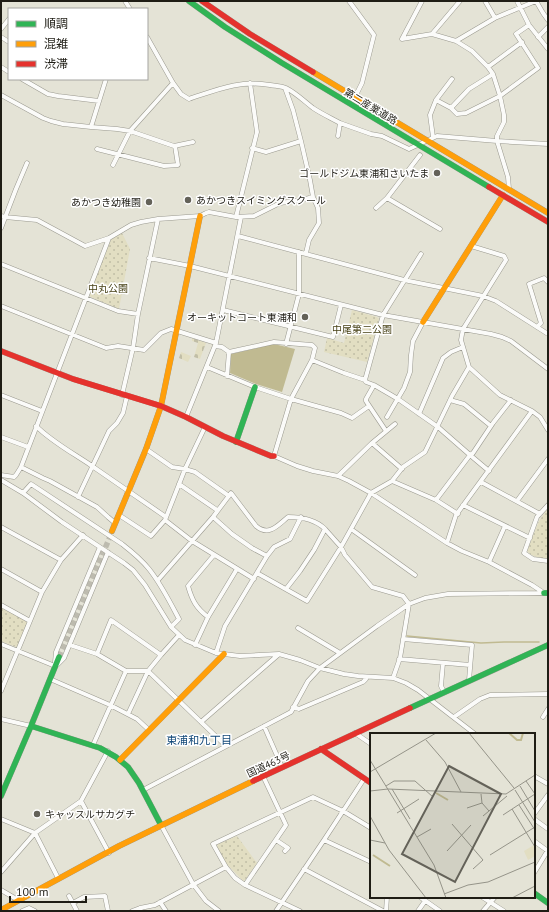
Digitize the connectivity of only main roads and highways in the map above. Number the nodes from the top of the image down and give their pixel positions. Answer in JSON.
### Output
{"nodes":[{"id":1,"x":188,"y":1,"type":"edge"},
{"id":2,"x":202,"y":1,"type":"edge"},
{"id":3,"x":503,"y":195,"type":"junction"},
{"id":4,"x":548,"y":213,"type":"edge"},
{"id":5,"x":200,"y":216,"type":"road end"},
{"id":6,"x":548,"y":222,"type":"edge"},
{"id":7,"x":423,"y":322,"type":"road end"},
{"id":8,"x":1,"y":351,"type":"edge"},
{"id":9,"x":255,"y":387,"type":"road end"},
{"id":10,"x":161,"y":406,"type":"junction"},
{"id":11,"x":236,"y":442,"type":"junction"},
{"id":12,"x":274,"y":456,"type":"road end"},
{"id":13,"x":112,"y":531,"type":"tunnel mouth"},
{"id":14,"x":548,"y":644,"type":"edge"},
{"id":15,"x":224,"y":654,"type":"road end"},
{"id":16,"x":59,"y":657,"type":"tunnel mouth"},
{"id":17,"x":31,"y":726,"type":"junction"},
{"id":18,"x":321,"y":749,"type":"junction"},
{"id":19,"x":120,"y":760,"type":"junction"},
{"id":20,"x":370,"y":782,"type":"edge"},
{"id":21,"x":1,"y":796,"type":"edge"},
{"id":22,"x":161,"y":825,"type":"junction"},
{"id":23,"x":535,"y":894,"type":"edge"},
{"id":24,"x":548,"y":903,"type":"edge"},
{"id":25,"x":1,"y":910,"type":"edge"}],
"edges":[{"from":1,"to":3,"type":"main road","name":"第二産業道路"},
{"from":2,"to":4,"type":"main road","name":"第二産業道路"},
{"from":3,"to":6,"type":"main road","name":"第二産業道路"},
{"from":3,"to":7,"type":"main road"},
{"from":5,"to":10,"type":"main road"},
{"from":8,"to":10,"type":"main road"},
{"from":9,"to":11,"type":"main road"},
{"from":10,"to":11,"type":"main road"},
{"from":10,"to":13,"type":"main road"},
{"from":11,"to":12,"type":"main road"},
{"from":14,"to":18,"type":"main road","name":"国道463号"},
{"from":15,"to":19,"type":"main road"},
{"from":16,"to":17,"type":"main road"},
{"from":17,"to":19,"type":"main road"},
{"from":17,"to":21,"type":"main road"},
{"from":18,"to":20,"type":"main road"},
{"from":18,"to":22,"type":"main road","name":"国道463号"},
{"from":19,"to":22,"type":"main road"},
{"from":22,"to":25,"type":"main road","name":"国道463号"},
{"from":23,"to":24,"type":"main road"}]}
